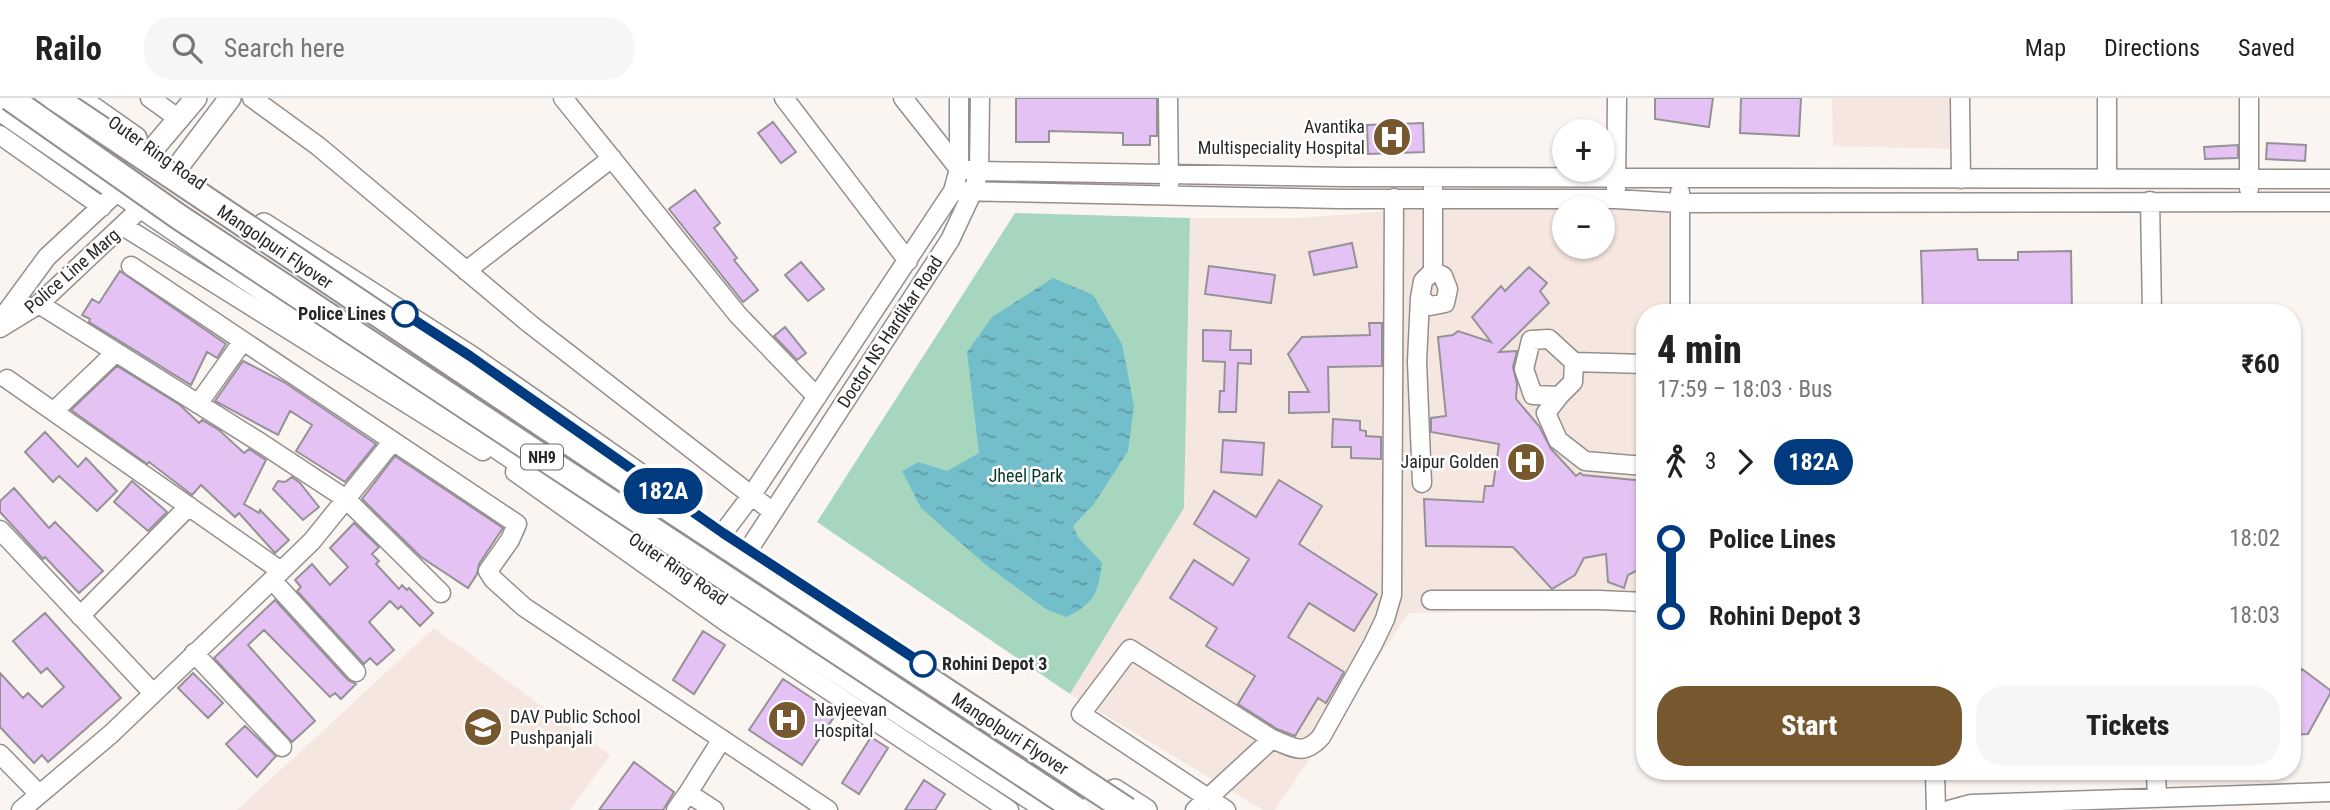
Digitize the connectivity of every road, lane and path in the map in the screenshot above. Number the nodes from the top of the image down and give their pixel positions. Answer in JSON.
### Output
{"nodes":[{"id":1,"x":10,"y":98,"type":"edge"},
{"id":2,"x":55,"y":98,"type":"edge"},
{"id":3,"x":68,"y":98,"type":"edge"},
{"id":4,"x":79,"y":98,"type":"edge"},
{"id":5,"x":150,"y":98,"type":"edge"},
{"id":6,"x":196,"y":98,"type":"edge"},
{"id":7,"x":230,"y":98,"type":"edge"},
{"id":8,"x":252,"y":98,"type":"edge"},
{"id":9,"x":563,"y":98,"type":"edge"},
{"id":10,"x":784,"y":98,"type":"edge"},
{"id":11,"x":903,"y":98,"type":"edge"},
{"id":12,"x":959,"y":98,"type":"edge"},
{"id":13,"x":980,"y":98,"type":"edge"},
{"id":14,"x":1168,"y":98,"type":"edge"},
{"id":15,"x":1617,"y":98,"type":"edge"},
{"id":16,"x":1960,"y":98,"type":"edge"},
{"id":17,"x":2106,"y":98,"type":"edge"},
{"id":18,"x":2249,"y":98,"type":"edge"},
{"id":19,"x":0,"y":110,"type":"edge"},
{"id":20,"x":179,"y":119,"type":"junction"},
{"id":21,"x":0,"y":135,"type":"edge"},
{"id":22,"x":41,"y":139,"type":"junction"},
{"id":23,"x":152,"y":150,"type":"junction"},
{"id":24,"x":612,"y":158,"type":"junction"},
{"id":25,"x":177,"y":168,"type":"junction"},
{"id":26,"x":959,"y":169,"type":"junction"},
{"id":27,"x":979,"y":171,"type":"junction"},
{"id":28,"x":1169,"y":174,"type":"junction"},
{"id":29,"x":1433,"y":177,"type":"junction"},
{"id":30,"x":1617,"y":177,"type":"junction"},
{"id":31,"x":1679,"y":178,"type":"junction"},
{"id":32,"x":1961,"y":179,"type":"junction"},
{"id":33,"x":2107,"y":179,"type":"junction"},
{"id":34,"x":2330,"y":179,"type":"edge"},
{"id":35,"x":2250,"y":180,"type":"junction"},
{"id":36,"x":953,"y":191,"type":"junction"},
{"id":37,"x":973,"y":191,"type":"junction"},
{"id":38,"x":1169,"y":195,"type":"junction"},
{"id":39,"x":1394,"y":198,"type":"junction"},
{"id":40,"x":1433,"y":198,"type":"junction"},
{"id":41,"x":109,"y":199,"type":"junction"},
{"id":42,"x":1616,"y":200,"type":"junction"},
{"id":43,"x":2150,"y":201,"type":"junction"},
{"id":44,"x":2249,"y":201,"type":"junction"},
{"id":45,"x":2330,"y":202,"type":"edge"},
{"id":46,"x":1680,"y":203,"type":"junction"},
{"id":47,"x":140,"y":209,"type":"junction"},
{"id":48,"x":122,"y":226,"type":"junction"},
{"id":49,"x":319,"y":259,"type":"junction"},
{"id":50,"x":908,"y":261,"type":"junction"},
{"id":51,"x":131,"y":266,"type":"dead end"},
{"id":52,"x":466,"y":271,"type":"junction"},
{"id":53,"x":1433,"y":271,"type":"junction"},
{"id":54,"x":1420,"y":298,"type":"junction"},
{"id":55,"x":39,"y":304,"type":"junction"},
{"id":56,"x":1680,"y":304,"type":"edge"},
{"id":57,"x":2152,"y":304,"type":"edge"},
{"id":58,"x":291,"y":310,"type":"junction"},
{"id":59,"x":0,"y":321,"type":"edge"},
{"id":60,"x":0,"y":328,"type":"edge"},
{"id":61,"x":243,"y":341,"type":"junction"},
{"id":62,"x":115,"y":353,"type":"junction"},
{"id":63,"x":1574,"y":362,"type":"junction"},
{"id":64,"x":1636,"y":364,"type":"edge"},
{"id":65,"x":7,"y":379,"type":"dead end"},
{"id":66,"x":1559,"y":396,"type":"junction"},
{"id":67,"x":817,"y":397,"type":"junction"},
{"id":68,"x":198,"y":404,"type":"junction"},
{"id":69,"x":54,"y":411,"type":"junction"},
{"id":70,"x":393,"y":441,"type":"junction"},
{"id":71,"x":597,"y":445,"type":"junction"},
{"id":72,"x":1636,"y":465,"type":"edge"},
{"id":73,"x":1422,"y":484,"type":"dead end"},
{"id":74,"x":562,"y":491,"type":"junction"},
{"id":75,"x":751,"y":496,"type":"junction"},
{"id":76,"x":346,"y":499,"type":"junction"},
{"id":77,"x":189,"y":506,"type":"junction"},
{"id":78,"x":773,"y":512,"type":"junction"},
{"id":79,"x":0,"y":530,"type":"edge"},
{"id":80,"x":723,"y":533,"type":"junction"},
{"id":81,"x":750,"y":549,"type":"junction"},
{"id":82,"x":277,"y":576,"type":"junction"},
{"id":83,"x":441,"y":593,"type":"dead end"},
{"id":84,"x":1431,"y":600,"type":"dead end"},
{"id":85,"x":1636,"y":602,"type":"edge"},
{"id":86,"x":80,"y":616,"type":"junction"},
{"id":87,"x":868,"y":627,"type":"junction"},
{"id":88,"x":194,"y":653,"type":"junction"},
{"id":89,"x":356,"y":672,"type":"dead end"},
{"id":90,"x":844,"y":678,"type":"junction"},
{"id":91,"x":153,"y":694,"type":"junction"},
{"id":92,"x":722,"y":739,"type":"junction"},
{"id":93,"x":1272,"y":739,"type":"junction"},
{"id":94,"x":282,"y":747,"type":"dead end"},
{"id":95,"x":0,"y":754,"type":"edge"},
{"id":96,"x":1935,"y":780,"type":"edge"},
{"id":97,"x":2156,"y":780,"type":"edge"},
{"id":98,"x":2330,"y":792,"type":"edge"},
{"id":99,"x":688,"y":793,"type":"junction"},
{"id":100,"x":39,"y":794,"type":"junction"},
{"id":101,"x":2157,"y":798,"type":"junction"},
{"id":102,"x":1201,"y":804,"type":"edge"},
{"id":103,"x":21,"y":810,"type":"edge"},
{"id":104,"x":676,"y":810,"type":"edge"},
{"id":105,"x":714,"y":810,"type":"edge"},
{"id":106,"x":828,"y":810,"type":"edge"},
{"id":107,"x":1009,"y":810,"type":"edge"},
{"id":108,"x":1048,"y":810,"type":"edge"},
{"id":109,"x":1077,"y":810,"type":"edge"},
{"id":110,"x":1127,"y":810,"type":"edge"},
{"id":111,"x":1146,"y":810,"type":"edge"},
{"id":112,"x":1226,"y":810,"type":"edge"},
{"id":113,"x":1937,"y":810,"type":"edge"},
{"id":114,"x":1950,"y":810,"type":"edge"}],
"edges":[{"from":1,"to":109,"type":"highway","name":"Mangolpuri Flyover","number":"NH9","bridge":true},
{"from":2,"to":110,"type":"highway","name":"Mangolpuri Flyover","number":"NH9","bridge":true},
{"from":3,"to":22,"type":"main road"},
{"from":4,"to":23,"type":"main road","name":"Outer Ring Road"},
{"from":5,"to":20,"type":"street"},
{"from":6,"to":20,"type":"main road"},
{"from":7,"to":25,"type":"main road"},
{"from":8,"to":52,"type":"street"},
{"from":9,"to":24,"type":"street"},
{"from":10,"to":50,"type":"street"},
{"from":11,"to":26,"type":"street"},
{"from":12,"to":26,"type":"street","name":"Doctor NS Hardikar Road"},
{"from":13,"to":27,"type":"street","name":"Doctor NS Hardikar Road"},
{"from":14,"to":28,"type":"street"},
{"from":15,"to":30,"type":"street"},
{"from":16,"to":32,"type":"street"},
{"from":17,"to":33,"type":"street"},
{"from":18,"to":35,"type":"street"},
{"from":19,"to":22,"type":"main road","name":"Outer Ring Road"},
{"from":20,"to":23,"type":"main road"},
{"from":21,"to":41,"type":"street"},
{"from":22,"to":41,"type":"main road","name":"Outer Ring Road"},
{"from":23,"to":25,"type":"main road","name":"Outer Ring Road"},
{"from":24,"to":52,"type":"street"},
{"from":24,"to":67,"type":"street"},
{"from":25,"to":49,"type":"main road","name":"Outer Ring Road"},
{"from":26,"to":27,"type":"street"},
{"from":26,"to":36,"type":"street","name":"Doctor NS Hardikar Road"},
{"from":27,"to":28,"type":"street"},
{"from":27,"to":37,"type":"street","name":"Doctor NS Hardikar Road"},
{"from":28,"to":29,"type":"street"},
{"from":28,"to":38,"type":"street"},
{"from":29,"to":30,"type":"street"},
{"from":29,"to":40,"type":"street"},
{"from":30,"to":31,"type":"street"},
{"from":30,"to":42,"type":"street"},
{"from":31,"to":32,"type":"street"},
{"from":31,"to":46,"type":"street"},
{"from":32,"to":33,"type":"street"},
{"from":33,"to":35,"type":"street"},
{"from":34,"to":35,"type":"street"},
{"from":35,"to":44,"type":"street"},
{"from":36,"to":37,"type":"street"},
{"from":36,"to":50,"type":"street","name":"Doctor NS Hardikar Road"},
{"from":37,"to":38,"type":"street"},
{"from":37,"to":78,"type":"street","name":"Doctor NS Hardikar Road"},
{"from":38,"to":39,"type":"street"},
{"from":39,"to":40,"type":"street"},
{"from":39,"to":93,"type":"street"},
{"from":40,"to":42,"type":"street"},
{"from":40,"to":53,"type":"street"},
{"from":41,"to":47,"type":"main road","name":"Outer Ring Road"},
{"from":41,"to":59,"type":"street","name":"Police Line Marg"},
{"from":42,"to":46,"type":"street"},
{"from":43,"to":44,"type":"street"},
{"from":43,"to":46,"type":"street"},
{"from":43,"to":57,"type":"street"},
{"from":44,"to":45,"type":"street"},
{"from":46,"to":56,"type":"street"},
{"from":47,"to":48,"type":"street","name":"Police Line Marg"},
{"from":47,"to":58,"type":"main road","name":"Outer Ring Road"},
{"from":48,"to":55,"type":"street","name":"Police Line Marg"},
{"from":48,"to":107,"type":"street"},
{"from":49,"to":58,"type":"main road"},
{"from":49,"to":71,"type":"main road","name":"Outer Ring Road"},
{"from":50,"to":67,"type":"street","name":"Doctor NS Hardikar Road"},
{"from":51,"to":61,"type":"street"},
{"from":52,"to":75,"type":"street"},
{"from":53,"to":54,"type":"street"},
{"from":53,"to":54,"type":"street"},
{"from":54,"to":73,"type":"street"},
{"from":55,"to":60,"type":"street","name":"Police Line Marg"},
{"from":55,"to":62,"type":"street"},
{"from":58,"to":74,"type":"main road","name":"Outer Ring Road"},
{"from":61,"to":68,"type":"street"},
{"from":61,"to":70,"type":"street"},
{"from":62,"to":68,"type":"street"},
{"from":62,"to":69,"type":"street"},
{"from":63,"to":64,"type":"street"},
{"from":63,"to":66,"type":"street"},
{"from":63,"to":66,"type":"street"},
{"from":65,"to":69,"type":"street"},
{"from":66,"to":72,"type":"street"},
{"from":67,"to":75,"type":"street","name":"Doctor NS Hardikar Road"},
{"from":68,"to":76,"type":"street"},
{"from":69,"to":77,"type":"street"},
{"from":70,"to":76,"type":"street"},
{"from":70,"to":92,"type":"street"},
{"from":71,"to":74,"type":"main road"},
{"from":71,"to":80,"type":"main road","name":"Outer Ring Road"},
{"from":74,"to":90,"type":"main road","name":"Outer Ring Road"},
{"from":75,"to":78,"type":"street"},
{"from":75,"to":80,"type":"street","name":"Doctor NS Hardikar Road"},
{"from":76,"to":82,"type":"street"},
{"from":76,"to":83,"type":"street"},
{"from":77,"to":82,"type":"street"},
{"from":77,"to":86,"type":"street"},
{"from":78,"to":81,"type":"street","name":"Doctor NS Hardikar Road"},
{"from":79,"to":86,"type":"street"},
{"from":80,"to":81,"type":"main road","name":"Outer Ring Road"},
{"from":81,"to":87,"type":"main road","name":"Outer Ring Road"},
{"from":82,"to":88,"type":"street"},
{"from":82,"to":89,"type":"street"},
{"from":84,"to":85,"type":"street"},
{"from":86,"to":91,"type":"street"},
{"from":87,"to":90,"type":"main road"},
{"from":87,"to":111,"type":"main road","name":"Outer Ring Road"},
{"from":88,"to":91,"type":"street"},
{"from":88,"to":94,"type":"street"},
{"from":90,"to":108,"type":"main road","name":"Outer Ring Road"},
{"from":91,"to":100,"type":"street"},
{"from":92,"to":99,"type":"street"},
{"from":92,"to":106,"type":"street"},
{"from":93,"to":102,"type":"street"},
{"from":93,"to":102,"type":"street"},
{"from":95,"to":100,"type":"street"},
{"from":96,"to":113,"type":"street"},
{"from":97,"to":101,"type":"street"},
{"from":98,"to":101,"type":"street"},
{"from":99,"to":104,"type":"street"},
{"from":99,"to":105,"type":"street"},
{"from":100,"to":103,"type":"street"},
{"from":101,"to":114,"type":"street"},
{"from":102,"to":112,"type":"street"}]}
